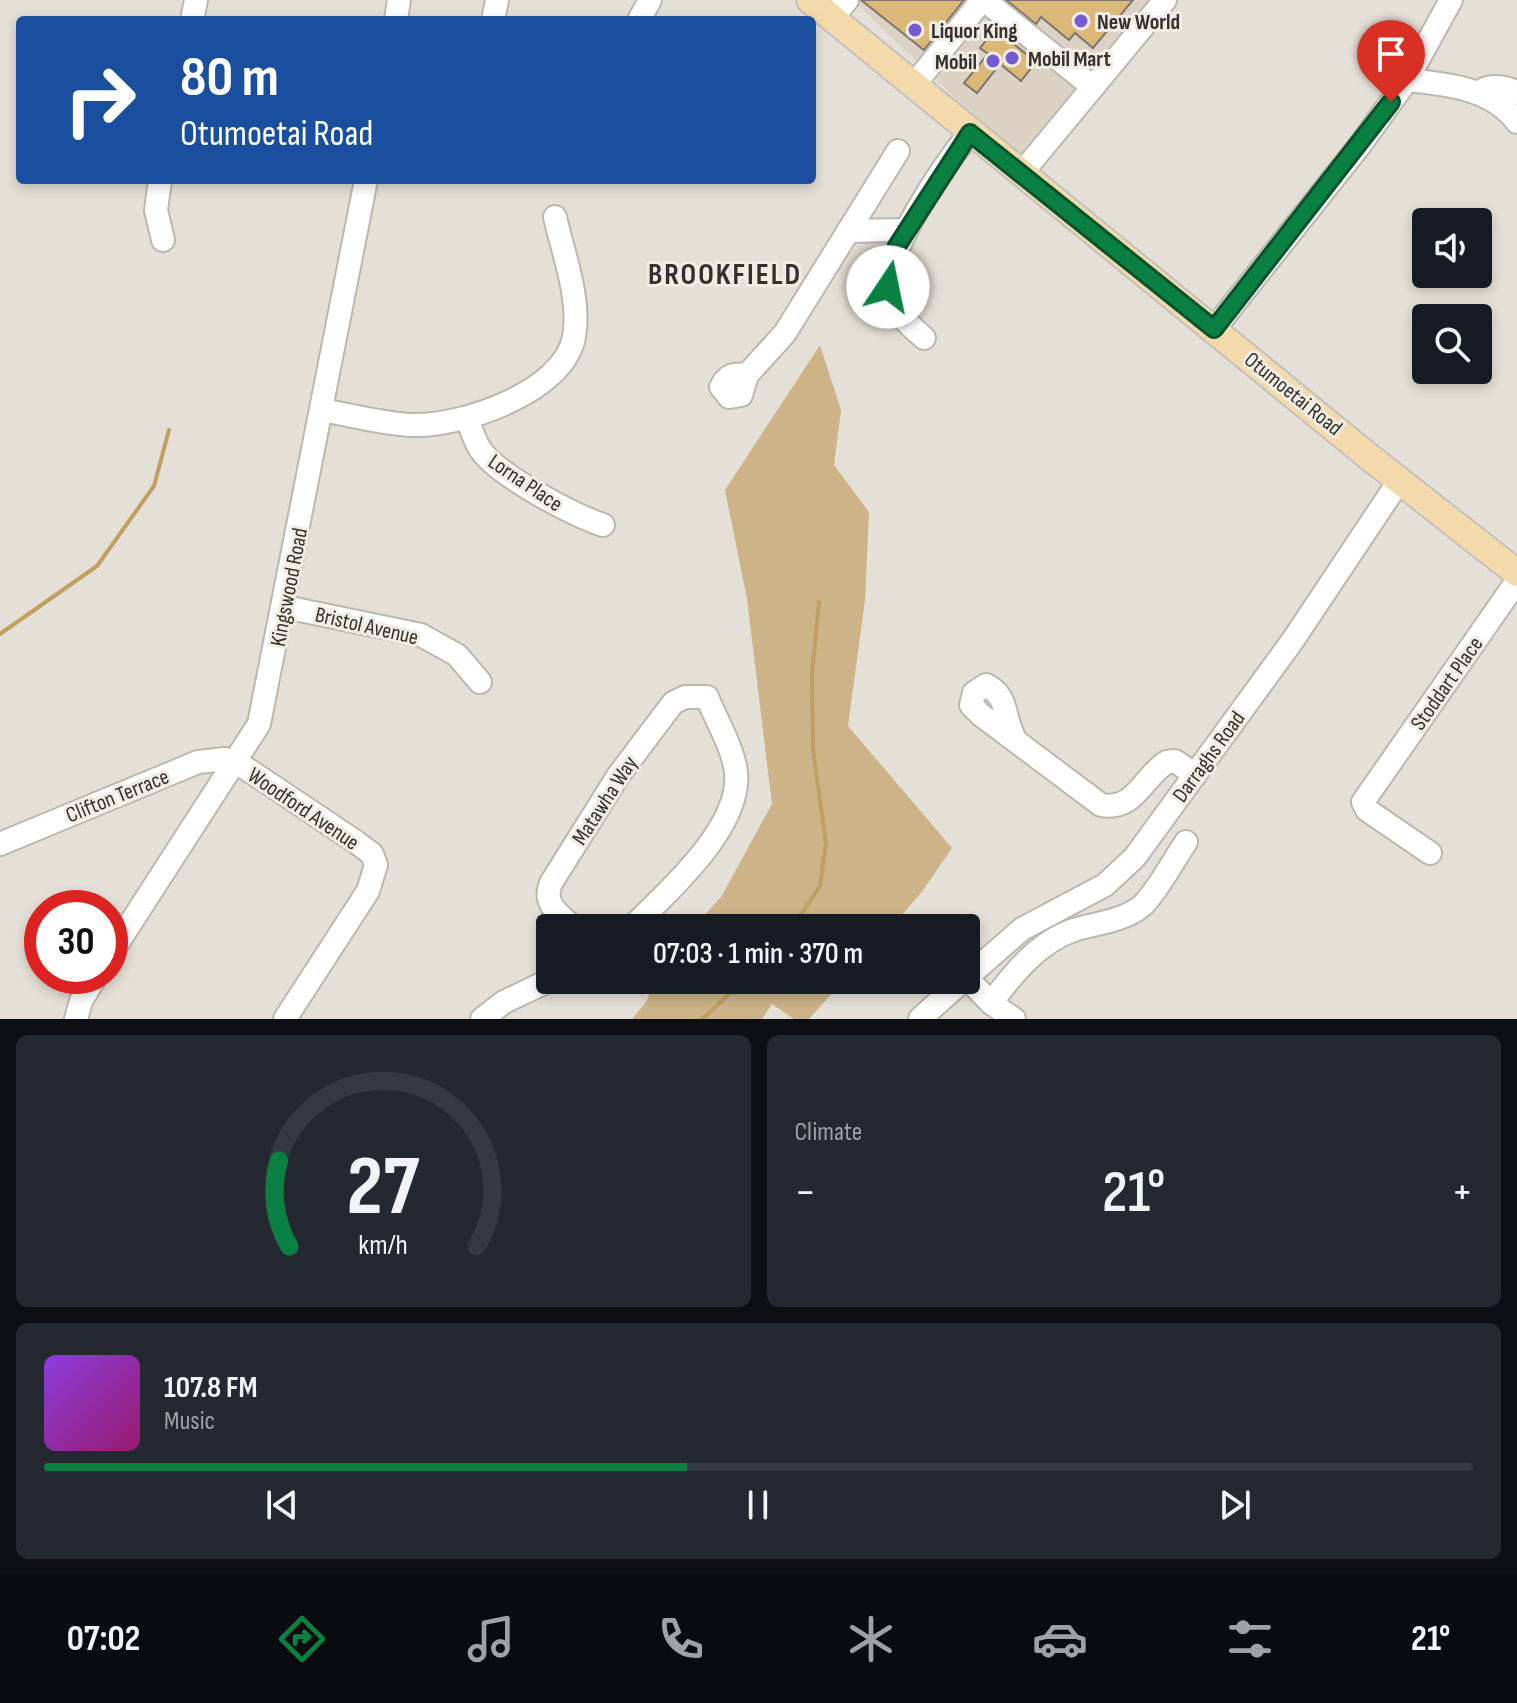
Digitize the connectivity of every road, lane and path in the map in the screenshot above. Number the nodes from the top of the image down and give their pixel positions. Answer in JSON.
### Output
{"nodes":[{"id":1,"x":810,"y":0,"type":"edge"},
{"id":2,"x":983,"y":0,"type":"edge"},
{"id":3,"x":1165,"y":0,"type":"edge"},
{"id":4,"x":1451,"y":0,"type":"edge"},
{"id":5,"x":840,"y":9,"type":"edge"},
{"id":6,"x":1407,"y":80,"type":"junction"},
{"id":7,"x":913,"y":86,"type":"junction"},
{"id":8,"x":1093,"y":87,"type":"junction"},
{"id":9,"x":1478,"y":93,"type":"junction"},
{"id":10,"x":1517,"y":93,"type":"edge"},
{"id":11,"x":1517,"y":122,"type":"edge"},
{"id":12,"x":970,"y":133,"type":"junction"},
{"id":13,"x":898,"y":151,"type":"dead end"},
{"id":14,"x":1021,"y":174,"type":"junction"},
{"id":15,"x":159,"y":184,"type":"edge"},
{"id":16,"x":365,"y":184,"type":"edge"},
{"id":17,"x":555,"y":217,"type":"dead end"},
{"id":18,"x":906,"y":230,"type":"junction"},
{"id":19,"x":848,"y":231,"type":"junction"},
{"id":20,"x":163,"y":240,"type":"dead end"},
{"id":21,"x":1214,"y":329,"type":"junction"},
{"id":22,"x":924,"y":338,"type":"dead end"},
{"id":23,"x":747,"y":375,"type":"dead end"},
{"id":24,"x":322,"y":410,"type":"junction"},
{"id":25,"x":467,"y":419,"type":"junction"},
{"id":26,"x":1399,"y":481,"type":"junction"},
{"id":27,"x":603,"y":525,"type":"dead end"},
{"id":28,"x":1517,"y":573,"type":"edge"},
{"id":29,"x":1517,"y":581,"type":"edge"},
{"id":30,"x":285,"y":607,"type":"junction"},
{"id":31,"x":480,"y":682,"type":"dead end"},
{"id":32,"x":1014,"y":737,"type":"dead end"},
{"id":33,"x":235,"y":763,"type":"junction"},
{"id":34,"x":1195,"y":775,"type":"junction"},
{"id":35,"x":1186,"y":842,"type":"dead end"},
{"id":36,"x":0,"y":844,"type":"edge"},
{"id":37,"x":1430,"y":853,"type":"dead end"},
{"id":38,"x":559,"y":914,"type":"edge"},
{"id":39,"x":645,"y":914,"type":"edge"},
{"id":40,"x":128,"y":927,"type":"edge"},
{"id":41,"x":980,"y":965,"type":"edge"},
{"id":42,"x":536,"y":987,"type":"edge"},
{"id":43,"x":980,"y":992,"type":"edge"},
{"id":44,"x":85,"y":994,"type":"edge"},
{"id":45,"x":947,"y":994,"type":"edge"},
{"id":46,"x":991,"y":1003,"type":"junction"},
{"id":47,"x":76,"y":1019,"type":"edge"},
{"id":48,"x":285,"y":1019,"type":"edge"},
{"id":49,"x":482,"y":1019,"type":"edge"},
{"id":50,"x":920,"y":1019,"type":"edge"},
{"id":51,"x":1014,"y":1019,"type":"edge"}],
"edges":[{"from":1,"to":5,"type":"main road","name":"Otumoetai Road"},
{"from":2,"to":7,"type":"street"},
{"from":2,"to":8,"type":"street"},
{"from":3,"to":8,"type":"street"},
{"from":4,"to":6,"type":"street"},
{"from":5,"to":7,"type":"main road","name":"Otumoetai Road"},
{"from":6,"to":9,"type":"street"},
{"from":6,"to":21,"type":"street"},
{"from":7,"to":12,"type":"main road","name":"Otumoetai Road"},
{"from":8,"to":14,"type":"street"},
{"from":9,"to":10,"type":"street"},
{"from":9,"to":11,"type":"street"},
{"from":12,"to":14,"type":"main road","name":"Otumoetai Road"},
{"from":12,"to":18,"type":"street"},
{"from":13,"to":19,"type":"street"},
{"from":14,"to":21,"type":"main road","name":"Otumoetai Road"},
{"from":15,"to":20,"type":"street"},
{"from":16,"to":24,"type":"street","name":"Kingswood Road"},
{"from":17,"to":25,"type":"street"},
{"from":18,"to":19,"type":"street"},
{"from":18,"to":22,"type":"street"},
{"from":19,"to":23,"type":"street"},
{"from":21,"to":26,"type":"main road","name":"Otumoetai Road"},
{"from":24,"to":25,"type":"street"},
{"from":24,"to":30,"type":"street","name":"Kingswood Road"},
{"from":25,"to":27,"type":"street","name":"Lorna Place"},
{"from":26,"to":28,"type":"main road","name":"Otumoetai Road"},
{"from":26,"to":34,"type":"street","name":"Darraghs Road"},
{"from":29,"to":37,"type":"street","name":"Stoddart Place"},
{"from":30,"to":31,"type":"street","name":"Bristol Avenue"},
{"from":30,"to":33,"type":"street","name":"Kingswood Road"},
{"from":32,"to":34,"type":"street"},
{"from":33,"to":36,"type":"street","name":"Clifton Terrace"},
{"from":33,"to":40,"type":"street","name":"Kingswood Road"},
{"from":33,"to":48,"type":"street","name":"Woodford Avenue"},
{"from":34,"to":41,"type":"street","name":"Darraghs Road"},
{"from":35,"to":46,"type":"street"},
{"from":38,"to":39,"type":"street","name":"Matawha Way"},
{"from":42,"to":49,"type":"street"},
{"from":43,"to":46,"type":"street"},
{"from":44,"to":47,"type":"street"},
{"from":45,"to":50,"type":"street","name":"Darraghs Road"},
{"from":46,"to":51,"type":"street"}]}
